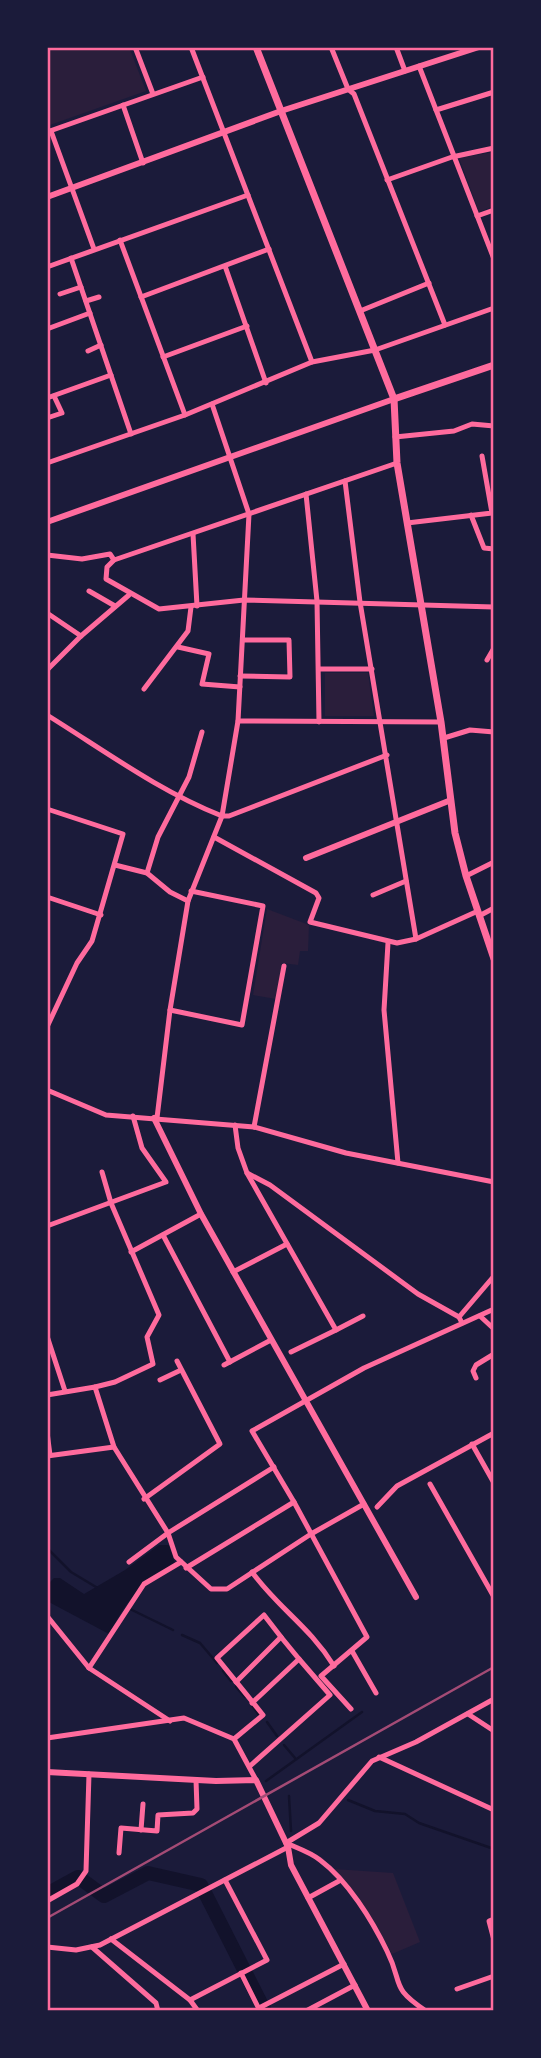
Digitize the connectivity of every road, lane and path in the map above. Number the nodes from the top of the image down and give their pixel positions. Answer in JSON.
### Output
{"nodes":[{"id":1,"x":135,"y":47,"type":"edge"},
{"id":2,"x":191,"y":47,"type":"edge"},
{"id":3,"x":256,"y":47,"type":"edge"},
{"id":4,"x":331,"y":47,"type":"edge"},
{"id":5,"x":396,"y":47,"type":"edge"},
{"id":6,"x":479,"y":47,"type":"edge"},
{"id":7,"x":419,"y":66,"type":"junction"},
{"id":8,"x":405,"y":71,"type":"junction"},
{"id":9,"x":202,"y":77,"type":"junction"},
{"id":10,"x":348,"y":89,"type":"junction"},
{"id":11,"x":494,"y":92,"type":"edge"},
{"id":12,"x":153,"y":94,"type":"junction"},
{"id":13,"x":123,"y":105,"type":"junction"},
{"id":14,"x":436,"y":110,"type":"junction"},
{"id":15,"x":281,"y":111,"type":"junction"},
{"id":16,"x":49,"y":132,"type":"edge"},
{"id":17,"x":224,"y":132,"type":"junction"},
{"id":18,"x":494,"y":148,"type":"edge"},
{"id":19,"x":452,"y":157,"type":"junction"},
{"id":20,"x":143,"y":163,"type":"junction"},
{"id":21,"x":387,"y":180,"type":"junction"},
{"id":22,"x":72,"y":188,"type":"junction"},
{"id":23,"x":248,"y":195,"type":"junction"},
{"id":24,"x":47,"y":197,"type":"edge"},
{"id":25,"x":494,"y":210,"type":"edge"},
{"id":26,"x":477,"y":216,"type":"junction"},
{"id":27,"x":120,"y":240,"type":"junction"},
{"id":28,"x":269,"y":249,"type":"junction"},
{"id":29,"x":94,"y":250,"type":"junction"},
{"id":30,"x":71,"y":258,"type":"junction"},
{"id":31,"x":494,"y":259,"type":"edge"},
{"id":32,"x":225,"y":265,"type":"junction"},
{"id":33,"x":47,"y":267,"type":"edge"},
{"id":34,"x":429,"y":283,"type":"junction"},
{"id":35,"x":81,"y":287,"type":"junction"},
{"id":36,"x":60,"y":294,"type":"dead end"},
{"id":37,"x":99,"y":297,"type":"dead end"},
{"id":38,"x":141,"y":297,"type":"junction"},
{"id":39,"x":86,"y":301,"type":"junction"},
{"id":40,"x":494,"y":307,"type":"edge"},
{"id":41,"x":360,"y":310,"type":"junction"},
{"id":42,"x":90,"y":313,"type":"junction"},
{"id":43,"x":247,"y":326,"type":"junction"},
{"id":44,"x":446,"y":326,"type":"junction"},
{"id":45,"x":47,"y":329,"type":"edge"},
{"id":46,"x":101,"y":345,"type":"junction"},
{"id":47,"x":375,"y":350,"type":"junction"},
{"id":48,"x":88,"y":351,"type":"dead end"},
{"id":49,"x":163,"y":357,"type":"junction"},
{"id":50,"x":312,"y":362,"type":"junction"},
{"id":51,"x":494,"y":365,"type":"edge"},
{"id":52,"x":111,"y":375,"type":"junction"},
{"id":53,"x":266,"y":383,"type":"junction"},
{"id":54,"x":51,"y":397,"type":"edge"},
{"id":55,"x":394,"y":399,"type":"junction"},
{"id":56,"x":212,"y":404,"type":"junction"},
{"id":57,"x":185,"y":415,"type":"junction"},
{"id":58,"x":47,"y":418,"type":"edge"},
{"id":59,"x":494,"y":426,"type":"edge"},
{"id":60,"x":131,"y":434,"type":"junction"},
{"id":61,"x":396,"y":436,"type":"junction"},
{"id":62,"x":482,"y":456,"type":"dead end"},
{"id":63,"x":231,"y":457,"type":"junction"},
{"id":64,"x":47,"y":463,"type":"edge"},
{"id":65,"x":397,"y":463,"type":"junction"},
{"id":66,"x":345,"y":481,"type":"junction"},
{"id":67,"x":306,"y":494,"type":"junction"},
{"id":68,"x":249,"y":514,"type":"junction"},
{"id":69,"x":471,"y":515,"type":"junction"},
{"id":70,"x":47,"y":522,"type":"edge"},
{"id":71,"x":407,"y":523,"type":"junction"},
{"id":72,"x":193,"y":534,"type":"junction"},
{"id":73,"x":494,"y":549,"type":"edge"},
{"id":74,"x":47,"y":555,"type":"edge"},
{"id":75,"x":114,"y":560,"type":"junction"},
{"id":76,"x":89,"y":591,"type":"dead end"},
{"id":77,"x":129,"y":594,"type":"junction"},
{"id":78,"x":244,"y":600,"type":"junction"},
{"id":79,"x":317,"y":601,"type":"junction"},
{"id":80,"x":360,"y":602,"type":"junction"},
{"id":81,"x":115,"y":606,"type":"junction"},
{"id":82,"x":194,"y":606,"type":"junction"},
{"id":83,"x":422,"y":606,"type":"junction"},
{"id":84,"x":494,"y":607,"type":"edge"},
{"id":85,"x":47,"y":613,"type":"edge"},
{"id":86,"x":81,"y":636,"type":"junction"},
{"id":87,"x":243,"y":640,"type":"junction"},
{"id":88,"x":178,"y":648,"type":"junction"},
{"id":89,"x":494,"y":648,"type":"edge"},
{"id":90,"x":487,"y":660,"type":"dead end"},
{"id":91,"x":372,"y":669,"type":"junction"},
{"id":92,"x":47,"y":670,"type":"edge"},
{"id":93,"x":319,"y":670,"type":"junction"},
{"id":94,"x":240,"y":676,"type":"junction"},
{"id":95,"x":240,"y":687,"type":"junction"},
{"id":96,"x":144,"y":689,"type":"dead end"},
{"id":97,"x":47,"y":715,"type":"edge"},
{"id":98,"x":238,"y":721,"type":"junction"},
{"id":99,"x":319,"y":722,"type":"junction"},
{"id":100,"x":380,"y":722,"type":"junction"},
{"id":101,"x":441,"y":722,"type":"junction"},
{"id":102,"x":202,"y":732,"type":"dead end"},
{"id":103,"x":494,"y":732,"type":"edge"},
{"id":104,"x":444,"y":738,"type":"junction"},
{"id":105,"x":387,"y":755,"type":"junction"},
{"id":106,"x":179,"y":799,"type":"junction"},
{"id":107,"x":451,"y":800,"type":"junction"},
{"id":108,"x":47,"y":809,"type":"edge"},
{"id":109,"x":222,"y":816,"type":"junction"},
{"id":110,"x":396,"y":823,"type":"junction"},
{"id":111,"x":214,"y":837,"type":"junction"},
{"id":112,"x":306,"y":858,"type":"dead end"},
{"id":113,"x":494,"y":862,"type":"edge"},
{"id":114,"x":115,"y":865,"type":"junction"},
{"id":115,"x":147,"y":873,"type":"junction"},
{"id":116,"x":466,"y":876,"type":"junction"},
{"id":117,"x":406,"y":881,"type":"junction"},
{"id":118,"x":191,"y":891,"type":"junction"},
{"id":119,"x":373,"y":895,"type":"dead end"},
{"id":120,"x":47,"y":897,"type":"edge"},
{"id":121,"x":188,"y":901,"type":"junction"},
{"id":122,"x":494,"y":908,"type":"edge"},
{"id":123,"x":479,"y":913,"type":"junction"},
{"id":124,"x":101,"y":915,"type":"junction"},
{"id":125,"x":416,"y":939,"type":"junction"},
{"id":126,"x":388,"y":943,"type":"junction"},
{"id":127,"x":494,"y":959,"type":"edge"},
{"id":128,"x":284,"y":966,"type":"dead end"},
{"id":129,"x":47,"y":1003,"type":"edge"},
{"id":130,"x":55,"y":1005,"type":"junction"},
{"id":131,"x":170,"y":1010,"type":"junction"},
{"id":132,"x":47,"y":1027,"type":"edge"},
{"id":133,"x":47,"y":1090,"type":"edge"},
{"id":134,"x":133,"y":1116,"type":"junction"},
{"id":135,"x":156,"y":1118,"type":"junction"},
{"id":136,"x":235,"y":1125,"type":"junction"},
{"id":137,"x":254,"y":1126,"type":"junction"},
{"id":138,"x":398,"y":1163,"type":"junction"},
{"id":139,"x":102,"y":1172,"type":"dead end"},
{"id":140,"x":247,"y":1173,"type":"junction"},
{"id":141,"x":494,"y":1182,"type":"edge"},
{"id":142,"x":111,"y":1203,"type":"junction"},
{"id":143,"x":201,"y":1214,"type":"junction"},
{"id":144,"x":47,"y":1226,"type":"edge"},
{"id":145,"x":163,"y":1235,"type":"junction"},
{"id":146,"x":287,"y":1244,"type":"junction"},
{"id":147,"x":131,"y":1252,"type":"junction"},
{"id":148,"x":233,"y":1272,"type":"junction"},
{"id":149,"x":494,"y":1276,"type":"edge"},
{"id":150,"x":494,"y":1309,"type":"edge"},
{"id":151,"x":363,"y":1316,"type":"dead end"},
{"id":152,"x":480,"y":1316,"type":"junction"},
{"id":153,"x":460,"y":1320,"type":"junction"},
{"id":154,"x":494,"y":1329,"type":"edge"},
{"id":155,"x":337,"y":1330,"type":"junction"},
{"id":156,"x":47,"y":1336,"type":"edge"},
{"id":157,"x":271,"y":1340,"type":"junction"},
{"id":158,"x":291,"y":1352,"type":"dead end"},
{"id":159,"x":494,"y":1354,"type":"edge"},
{"id":160,"x":177,"y":1360,"type":"dead end"},
{"id":161,"x":181,"y":1370,"type":"junction"},
{"id":162,"x":476,"y":1378,"type":"dead end"},
{"id":163,"x":160,"y":1380,"type":"dead end"},
{"id":164,"x":95,"y":1387,"type":"junction"},
{"id":165,"x":65,"y":1391,"type":"junction"},
{"id":166,"x":47,"y":1395,"type":"edge"},
{"id":167,"x":306,"y":1402,"type":"junction"},
{"id":168,"x":47,"y":1432,"type":"edge"},
{"id":169,"x":494,"y":1433,"type":"edge"},
{"id":170,"x":472,"y":1444,"type":"junction"},
{"id":171,"x":114,"y":1447,"type":"junction"},
{"id":172,"x":49,"y":1455,"type":"edge"},
{"id":173,"x":274,"y":1467,"type":"junction"},
{"id":174,"x":494,"y":1483,"type":"edge"},
{"id":175,"x":430,"y":1484,"type":"dead end"},
{"id":176,"x":144,"y":1499,"type":"junction"},
{"id":177,"x":294,"y":1502,"type":"junction"},
{"id":178,"x":364,"y":1504,"type":"junction"},
{"id":179,"x":377,"y":1507,"type":"dead end"},
{"id":180,"x":168,"y":1533,"type":"junction"},
{"id":181,"x":311,"y":1534,"type":"junction"},
{"id":182,"x":129,"y":1562,"type":"dead end"},
{"id":183,"x":184,"y":1565,"type":"junction"},
{"id":184,"x":253,"y":1572,"type":"junction"},
{"id":185,"x":491,"y":1585,"type":"edge"},
{"id":186,"x":416,"y":1597,"type":"dead end"},
{"id":187,"x":494,"y":1597,"type":"edge"},
{"id":188,"x":47,"y":1616,"type":"edge"},
{"id":189,"x":281,"y":1637,"type":"junction"},
{"id":190,"x":352,"y":1651,"type":"junction"},
{"id":191,"x":299,"y":1659,"type":"junction"},
{"id":192,"x":334,"y":1666,"type":"junction"},
{"id":193,"x":89,"y":1668,"type":"junction"},
{"id":194,"x":236,"y":1682,"type":"junction"},
{"id":195,"x":376,"y":1693,"type":"dead end"},
{"id":196,"x":494,"y":1699,"type":"edge"},
{"id":197,"x":252,"y":1703,"type":"junction"},
{"id":198,"x":351,"y":1709,"type":"dead end"},
{"id":199,"x":468,"y":1714,"type":"junction"},
{"id":200,"x":170,"y":1721,"type":"junction"},
{"id":201,"x":494,"y":1731,"type":"edge"},
{"id":202,"x":47,"y":1738,"type":"edge"},
{"id":203,"x":234,"y":1739,"type":"junction"},
{"id":204,"x":379,"y":1757,"type":"junction"},
{"id":205,"x":250,"y":1766,"type":"junction"},
{"id":206,"x":47,"y":1772,"type":"edge"},
{"id":207,"x":89,"y":1774,"type":"junction"},
{"id":208,"x":196,"y":1780,"type":"junction"},
{"id":209,"x":256,"y":1780,"type":"junction"},
{"id":210,"x":143,"y":1804,"type":"dead end"},
{"id":211,"x":494,"y":1810,"type":"edge"},
{"id":212,"x":141,"y":1830,"type":"junction"},
{"id":213,"x":287,"y":1845,"type":"junction"},
{"id":214,"x":119,"y":1853,"type":"dead end"},
{"id":215,"x":225,"y":1880,"type":"junction"},
{"id":216,"x":339,"y":1881,"type":"junction"},
{"id":217,"x":309,"y":1898,"type":"junction"},
{"id":218,"x":47,"y":1900,"type":"edge"},
{"id":219,"x":494,"y":1919,"type":"edge"},
{"id":220,"x":111,"y":1939,"type":"junction"},
{"id":221,"x":494,"y":1940,"type":"edge"},
{"id":222,"x":47,"y":1947,"type":"edge"},
{"id":223,"x":92,"y":1947,"type":"junction"},
{"id":224,"x":344,"y":1964,"type":"junction"},
{"id":225,"x":244,"y":1972,"type":"junction"},
{"id":226,"x":494,"y":1976,"type":"edge"},
{"id":227,"x":355,"y":1985,"type":"junction"},
{"id":228,"x":457,"y":1989,"type":"dead end"},
{"id":229,"x":190,"y":2000,"type":"junction"},
{"id":230,"x":260,"y":2009,"type":"edge"},
{"id":231,"x":158,"y":2011,"type":"edge"},
{"id":232,"x":198,"y":2011,"type":"edge"},
{"id":233,"x":306,"y":2011,"type":"edge"},
{"id":234,"x":368,"y":2011,"type":"edge"},
{"id":235,"x":426,"y":2011,"type":"edge"}],
"edges":[{"from":1,"to":12,"type":"street"},
{"from":2,"to":9,"type":"street"},
{"from":3,"to":15,"type":"main road"},
{"from":4,"to":10,"type":"street"},
{"from":5,"to":8,"type":"street"},
{"from":6,"to":7,"type":"street"},
{"from":7,"to":8,"type":"street"},
{"from":7,"to":14,"type":"street"},
{"from":8,"to":10,"type":"street"},
{"from":9,"to":12,"type":"street"},
{"from":9,"to":17,"type":"street"},
{"from":10,"to":15,"type":"street"},
{"from":10,"to":21,"type":"street"},
{"from":11,"to":14,"type":"street"},
{"from":12,"to":13,"type":"street"},
{"from":13,"to":16,"type":"street"},
{"from":13,"to":20,"type":"street"},
{"from":14,"to":19,"type":"street"},
{"from":15,"to":17,"type":"street"},
{"from":15,"to":41,"type":"main road"},
{"from":16,"to":22,"type":"street"},
{"from":17,"to":20,"type":"street"},
{"from":17,"to":23,"type":"street"},
{"from":18,"to":19,"type":"street"},
{"from":19,"to":21,"type":"street"},
{"from":19,"to":26,"type":"street"},
{"from":20,"to":22,"type":"street"},
{"from":21,"to":34,"type":"street"},
{"from":22,"to":24,"type":"street"},
{"from":22,"to":29,"type":"street"},
{"from":23,"to":27,"type":"street"},
{"from":23,"to":28,"type":"street"},
{"from":25,"to":26,"type":"street"},
{"from":26,"to":31,"type":"street"},
{"from":27,"to":29,"type":"street"},
{"from":27,"to":38,"type":"street"},
{"from":28,"to":32,"type":"street"},
{"from":28,"to":50,"type":"street"},
{"from":29,"to":30,"type":"street"},
{"from":30,"to":33,"type":"street"},
{"from":30,"to":35,"type":"street"},
{"from":32,"to":38,"type":"street"},
{"from":32,"to":43,"type":"street"},
{"from":34,"to":41,"type":"street"},
{"from":34,"to":44,"type":"street"},
{"from":35,"to":36,"type":"street"},
{"from":35,"to":39,"type":"street"},
{"from":37,"to":39,"type":"street"},
{"from":38,"to":49,"type":"street"},
{"from":39,"to":42,"type":"street"},
{"from":40,"to":44,"type":"street"},
{"from":41,"to":47,"type":"main road"},
{"from":42,"to":45,"type":"street"},
{"from":42,"to":46,"type":"street"},
{"from":43,"to":49,"type":"street"},
{"from":43,"to":53,"type":"street"},
{"from":44,"to":47,"type":"street"},
{"from":46,"to":48,"type":"street"},
{"from":46,"to":52,"type":"street"},
{"from":47,"to":50,"type":"street"},
{"from":47,"to":55,"type":"main road"},
{"from":49,"to":57,"type":"street"},
{"from":50,"to":53,"type":"street"},
{"from":51,"to":55,"type":"main road"},
{"from":52,"to":54,"type":"street"},
{"from":52,"to":60,"type":"street"},
{"from":53,"to":56,"type":"street"},
{"from":54,"to":58,"type":"street"},
{"from":55,"to":61,"type":"main road"},
{"from":55,"to":63,"type":"street"},
{"from":56,"to":57,"type":"street"},
{"from":56,"to":63,"type":"street"},
{"from":57,"to":60,"type":"street"},
{"from":59,"to":61,"type":"street"},
{"from":60,"to":64,"type":"street"},
{"from":61,"to":65,"type":"main road"},
{"from":62,"to":69,"type":"street"},
{"from":63,"to":68,"type":"street"},
{"from":63,"to":70,"type":"street"},
{"from":65,"to":66,"type":"street"},
{"from":65,"to":71,"type":"main road"},
{"from":66,"to":67,"type":"street"},
{"from":66,"to":80,"type":"street"},
{"from":67,"to":68,"type":"street"},
{"from":67,"to":79,"type":"street"},
{"from":68,"to":72,"type":"street"},
{"from":68,"to":78,"type":"street"},
{"from":69,"to":71,"type":"street"},
{"from":69,"to":73,"type":"street"},
{"from":71,"to":83,"type":"main road"},
{"from":72,"to":75,"type":"street"},
{"from":72,"to":82,"type":"street"},
{"from":74,"to":75,"type":"street"},
{"from":75,"to":77,"type":"street"},
{"from":76,"to":81,"type":"street"},
{"from":77,"to":81,"type":"street"},
{"from":77,"to":82,"type":"street"},
{"from":78,"to":79,"type":"street"},
{"from":78,"to":82,"type":"street"},
{"from":78,"to":87,"type":"street"},
{"from":79,"to":80,"type":"street"},
{"from":79,"to":93,"type":"street"},
{"from":80,"to":83,"type":"street"},
{"from":80,"to":91,"type":"street"},
{"from":81,"to":86,"type":"street"},
{"from":82,"to":88,"type":"street"},
{"from":83,"to":84,"type":"street"},
{"from":83,"to":101,"type":"main road"},
{"from":85,"to":86,"type":"street"},
{"from":86,"to":92,"type":"street"},
{"from":87,"to":94,"type":"street"},
{"from":87,"to":94,"type":"street"},
{"from":88,"to":95,"type":"street"},
{"from":88,"to":96,"type":"street"},
{"from":89,"to":90,"type":"street"},
{"from":91,"to":93,"type":"street"},
{"from":91,"to":100,"type":"street"},
{"from":93,"to":99,"type":"street"},
{"from":94,"to":95,"type":"street"},
{"from":95,"to":98,"type":"street"},
{"from":97,"to":106,"type":"street"},
{"from":98,"to":99,"type":"street"},
{"from":98,"to":109,"type":"street"},
{"from":99,"to":100,"type":"street"},
{"from":100,"to":101,"type":"street"},
{"from":100,"to":105,"type":"street"},
{"from":101,"to":104,"type":"main road"},
{"from":102,"to":106,"type":"street"},
{"from":103,"to":104,"type":"street"},
{"from":104,"to":107,"type":"main road"},
{"from":105,"to":109,"type":"street"},
{"from":105,"to":110,"type":"street"},
{"from":106,"to":109,"type":"street"},
{"from":106,"to":115,"type":"street"},
{"from":107,"to":110,"type":"street"},
{"from":107,"to":116,"type":"main road"},
{"from":108,"to":114,"type":"street"},
{"from":109,"to":111,"type":"street"},
{"from":110,"to":112,"type":"street"},
{"from":110,"to":117,"type":"street"},
{"from":111,"to":118,"type":"street"},
{"from":111,"to":126,"type":"street"},
{"from":113,"to":116,"type":"street"},
{"from":114,"to":115,"type":"street"},
{"from":114,"to":124,"type":"street"},
{"from":115,"to":121,"type":"street"},
{"from":116,"to":123,"type":"main road"},
{"from":117,"to":119,"type":"street"},
{"from":117,"to":125,"type":"street"},
{"from":118,"to":121,"type":"street"},
{"from":118,"to":131,"type":"street"},
{"from":120,"to":124,"type":"street"},
{"from":121,"to":131,"type":"street"},
{"from":122,"to":123,"type":"street"},
{"from":123,"to":125,"type":"street"},
{"from":123,"to":127,"type":"main road"},
{"from":124,"to":130,"type":"street"},
{"from":125,"to":126,"type":"street"},
{"from":126,"to":138,"type":"street"},
{"from":128,"to":137,"type":"street"},
{"from":129,"to":130,"type":"street"},
{"from":130,"to":132,"type":"street"},
{"from":131,"to":135,"type":"street"},
{"from":133,"to":134,"type":"street"},
{"from":134,"to":135,"type":"street"},
{"from":134,"to":142,"type":"street"},
{"from":135,"to":136,"type":"street"},
{"from":135,"to":143,"type":"street"},
{"from":136,"to":137,"type":"street"},
{"from":136,"to":140,"type":"street"},
{"from":137,"to":138,"type":"street"},
{"from":138,"to":141,"type":"street"},
{"from":139,"to":142,"type":"street"},
{"from":140,"to":146,"type":"street"},
{"from":140,"to":153,"type":"street"},
{"from":142,"to":144,"type":"street"},
{"from":142,"to":147,"type":"street"},
{"from":143,"to":145,"type":"street"},
{"from":143,"to":148,"type":"street"},
{"from":145,"to":147,"type":"street"},
{"from":145,"to":157,"type":"street"},
{"from":146,"to":148,"type":"street"},
{"from":146,"to":155,"type":"street"},
{"from":147,"to":164,"type":"street"},
{"from":148,"to":157,"type":"street"},
{"from":149,"to":153,"type":"street"},
{"from":150,"to":152,"type":"street"},
{"from":151,"to":155,"type":"street"},
{"from":152,"to":153,"type":"street"},
{"from":152,"to":154,"type":"street"},
{"from":153,"to":167,"type":"street"},
{"from":155,"to":158,"type":"street"},
{"from":156,"to":165,"type":"street"},
{"from":157,"to":167,"type":"street"},
{"from":159,"to":162,"type":"street"},
{"from":160,"to":161,"type":"street"},
{"from":161,"to":163,"type":"street"},
{"from":161,"to":176,"type":"street"},
{"from":164,"to":165,"type":"street"},
{"from":164,"to":171,"type":"street"},
{"from":165,"to":166,"type":"street"},
{"from":167,"to":173,"type":"street"},
{"from":167,"to":178,"type":"street"},
{"from":168,"to":172,"type":"street"},
{"from":169,"to":170,"type":"street"},
{"from":170,"to":174,"type":"street"},
{"from":170,"to":179,"type":"street"},
{"from":171,"to":172,"type":"street"},
{"from":171,"to":176,"type":"street"},
{"from":173,"to":177,"type":"street"},
{"from":173,"to":180,"type":"street"},
{"from":175,"to":185,"type":"street"},
{"from":176,"to":180,"type":"street"},
{"from":177,"to":181,"type":"street"},
{"from":177,"to":183,"type":"street"},
{"from":178,"to":181,"type":"street"},
{"from":178,"to":186,"type":"street"},
{"from":180,"to":182,"type":"street"},
{"from":180,"to":183,"type":"street"},
{"from":181,"to":184,"type":"street"},
{"from":181,"to":190,"type":"street"},
{"from":183,"to":184,"type":"street"},
{"from":183,"to":193,"type":"street"},
{"from":184,"to":192,"type":"street"},
{"from":185,"to":187,"type":"street"},
{"from":188,"to":193,"type":"street"},
{"from":189,"to":191,"type":"street"},
{"from":189,"to":194,"type":"street"},
{"from":189,"to":194,"type":"street"},
{"from":190,"to":192,"type":"street"},
{"from":190,"to":195,"type":"street"},
{"from":191,"to":197,"type":"street"},
{"from":191,"to":205,"type":"street"},
{"from":192,"to":198,"type":"street"},
{"from":193,"to":200,"type":"street"},
{"from":194,"to":197,"type":"street"},
{"from":196,"to":199,"type":"street"},
{"from":197,"to":203,"type":"street"},
{"from":199,"to":201,"type":"street"},
{"from":199,"to":204,"type":"street"},
{"from":200,"to":202,"type":"street"},
{"from":200,"to":203,"type":"street"},
{"from":203,"to":205,"type":"street"},
{"from":204,"to":211,"type":"street"},
{"from":204,"to":213,"type":"street"},
{"from":205,"to":209,"type":"street"},
{"from":206,"to":207,"type":"street"},
{"from":207,"to":208,"type":"street"},
{"from":207,"to":218,"type":"street"},
{"from":208,"to":209,"type":"street"},
{"from":208,"to":212,"type":"street"},
{"from":209,"to":213,"type":"street"},
{"from":210,"to":212,"type":"street"},
{"from":212,"to":214,"type":"street"},
{"from":213,"to":215,"type":"street"},
{"from":213,"to":216,"type":"street"},
{"from":213,"to":217,"type":"street"},
{"from":215,"to":220,"type":"street"},
{"from":215,"to":225,"type":"street"},
{"from":216,"to":217,"type":"street"},
{"from":216,"to":235,"type":"street"},
{"from":217,"to":224,"type":"street"},
{"from":219,"to":221,"type":"street"},
{"from":220,"to":223,"type":"street"},
{"from":220,"to":229,"type":"street"},
{"from":222,"to":223,"type":"street"},
{"from":223,"to":231,"type":"street"},
{"from":224,"to":227,"type":"street"},
{"from":224,"to":230,"type":"street"},
{"from":225,"to":229,"type":"street"},
{"from":225,"to":230,"type":"street"},
{"from":226,"to":228,"type":"street"},
{"from":227,"to":233,"type":"street"},
{"from":227,"to":234,"type":"street"},
{"from":229,"to":232,"type":"street"}]}
